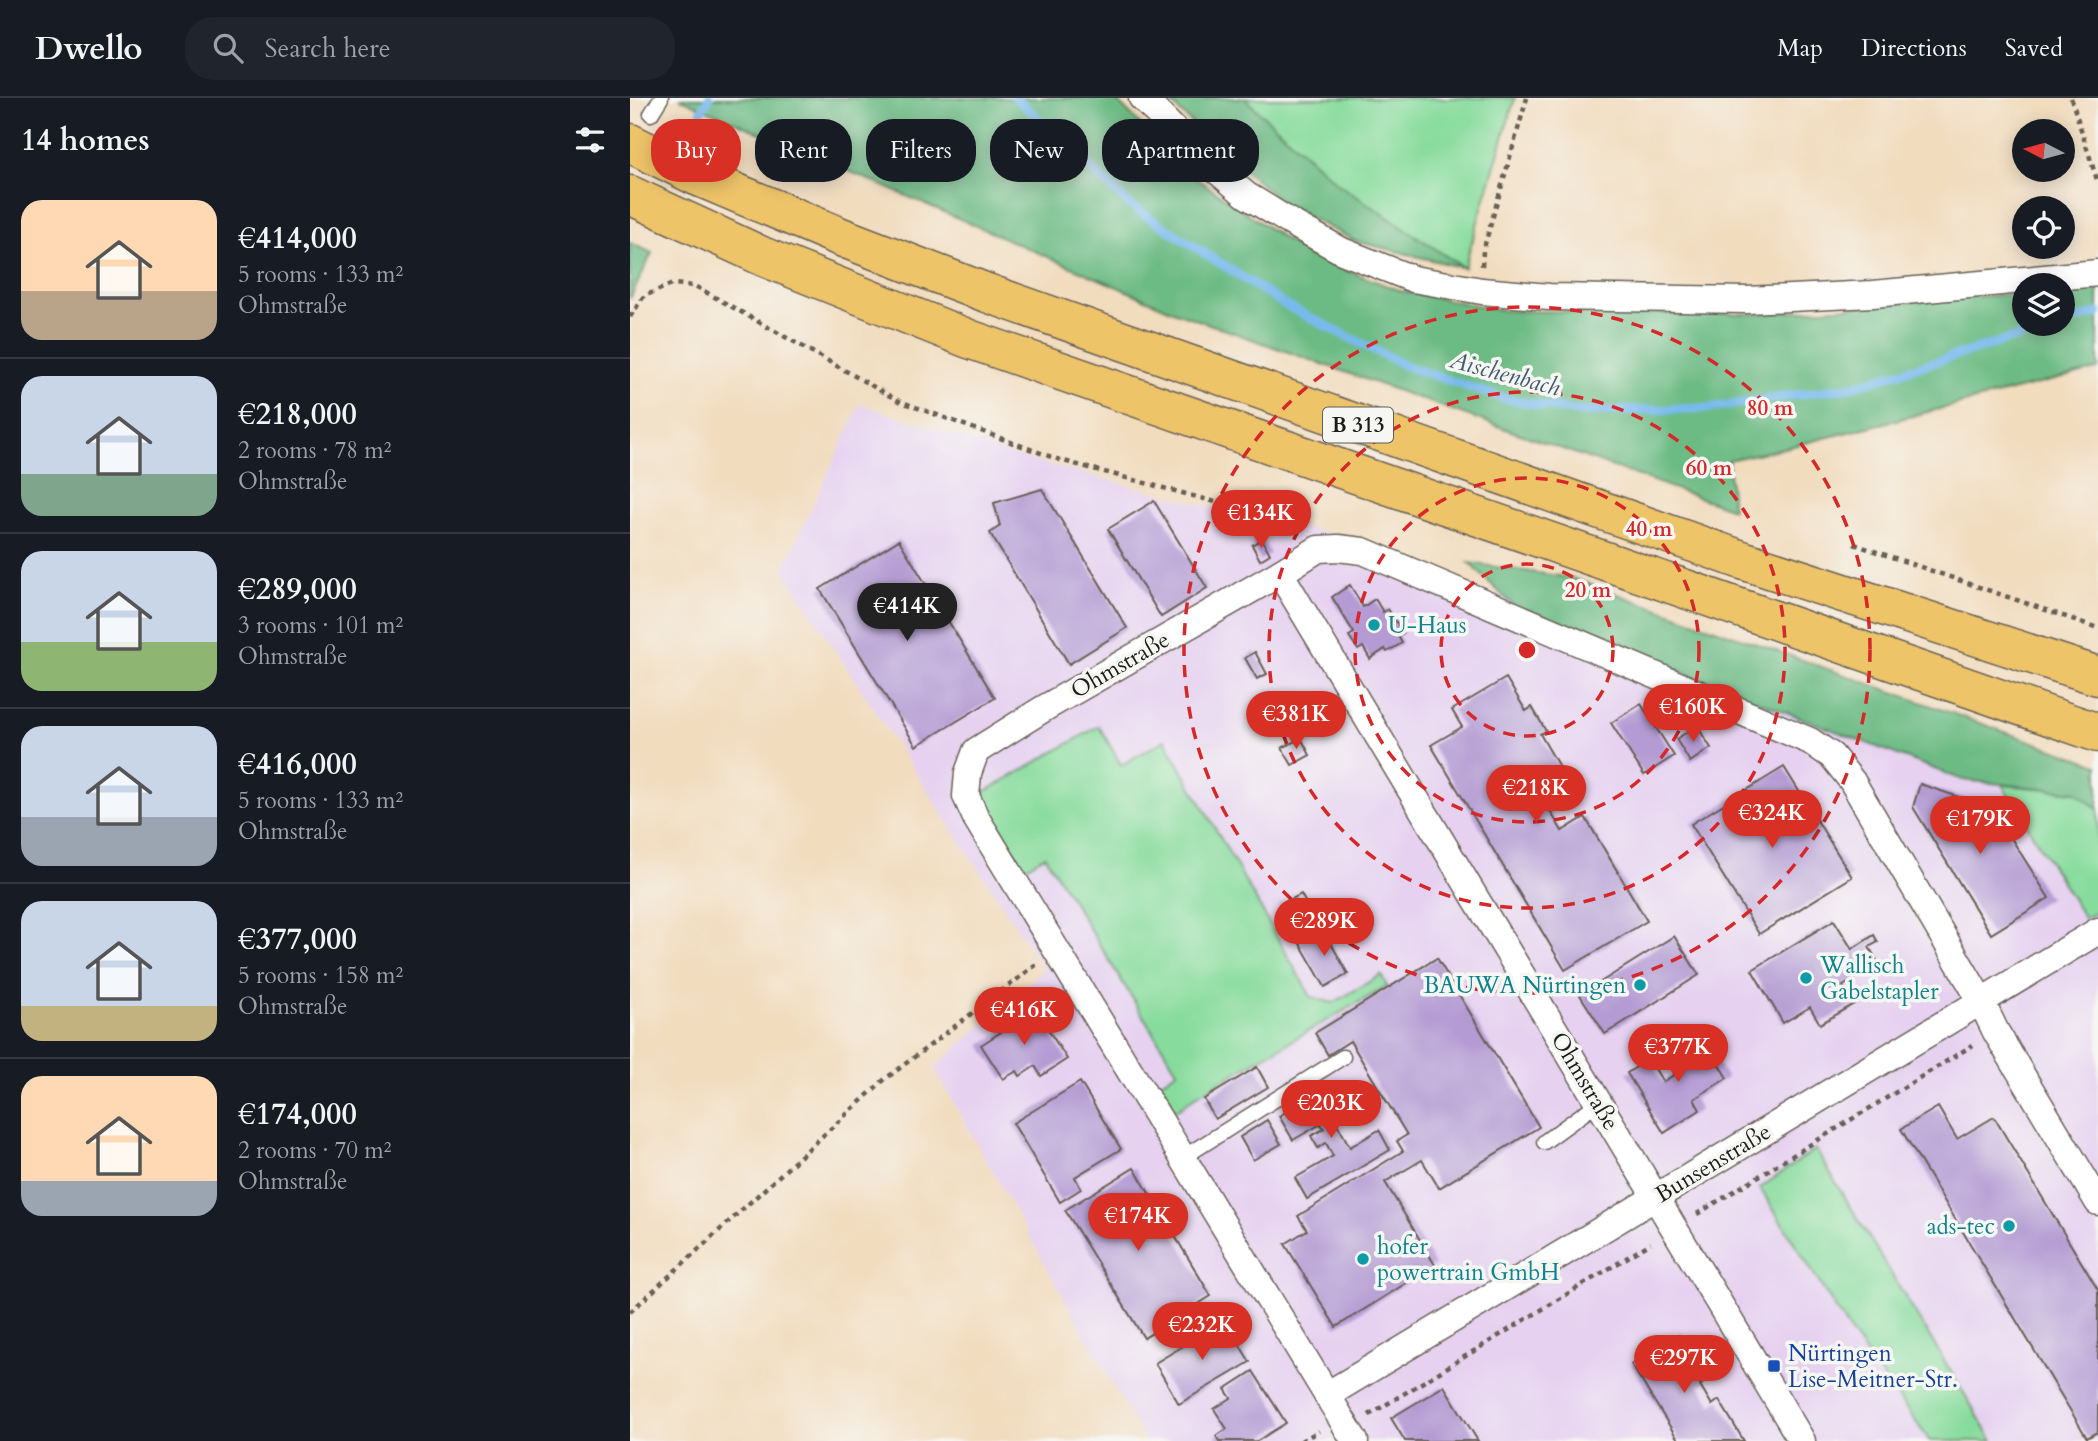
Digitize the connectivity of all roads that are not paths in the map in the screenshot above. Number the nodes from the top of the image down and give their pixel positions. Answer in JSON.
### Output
{"nodes":[{"id":1,"x":661,"y":98,"type":"edge"},
{"id":2,"x":1142,"y":98,"type":"edge"},
{"id":3,"x":641,"y":128,"type":"edge"},
{"id":4,"x":630,"y":195,"type":"edge"},
{"id":5,"x":2098,"y":273,"type":"edge"},
{"id":6,"x":1280,"y":573,"type":"junction"},
{"id":7,"x":2098,"y":677,"type":"edge"},
{"id":8,"x":2098,"y":733,"type":"edge"},
{"id":9,"x":2098,"y":931,"type":"edge"},
{"id":10,"x":1981,"y":1001,"type":"junction"},
{"id":11,"x":1343,"y":1057,"type":"dead end"},
{"id":12,"x":1598,"y":1103,"type":"junction"},
{"id":13,"x":1544,"y":1142,"type":"dead end"},
{"id":14,"x":1182,"y":1158,"type":"junction"},
{"id":15,"x":1656,"y":1198,"type":"junction"},
{"id":16,"x":2098,"y":1202,"type":"edge"},
{"id":17,"x":1327,"y":1395,"type":"junction"},
{"id":18,"x":1355,"y":1441,"type":"edge"},
{"id":19,"x":1802,"y":1441,"type":"edge"}],
"edges":[{"from":1,"to":3,"type":"lane"},
{"from":2,"to":5,"type":"street"},
{"from":3,"to":7,"type":"highway","number":"B 313"},
{"from":4,"to":8,"type":"highway","number":"B 313"},
{"from":6,"to":10,"type":"street"},
{"from":6,"to":12,"type":"street","name":"Ohmstraße"},
{"from":6,"to":14,"type":"street","name":"Ohmstraße"},
{"from":9,"to":10,"type":"street","name":"Bunsenstraße"},
{"from":10,"to":15,"type":"street","name":"Bunsenstraße"},
{"from":10,"to":16,"type":"street"},
{"from":11,"to":14,"type":"lane"},
{"from":12,"to":13,"type":"lane"},
{"from":12,"to":15,"type":"street","name":"Ohmstraße"},
{"from":14,"to":17,"type":"street","name":"Ohmstraße"},
{"from":15,"to":17,"type":"street","name":"Bunsenstraße"},
{"from":15,"to":19,"type":"street","name":"Ohmstraße"},
{"from":17,"to":18,"type":"street","name":"Ohmstraße"}]}
